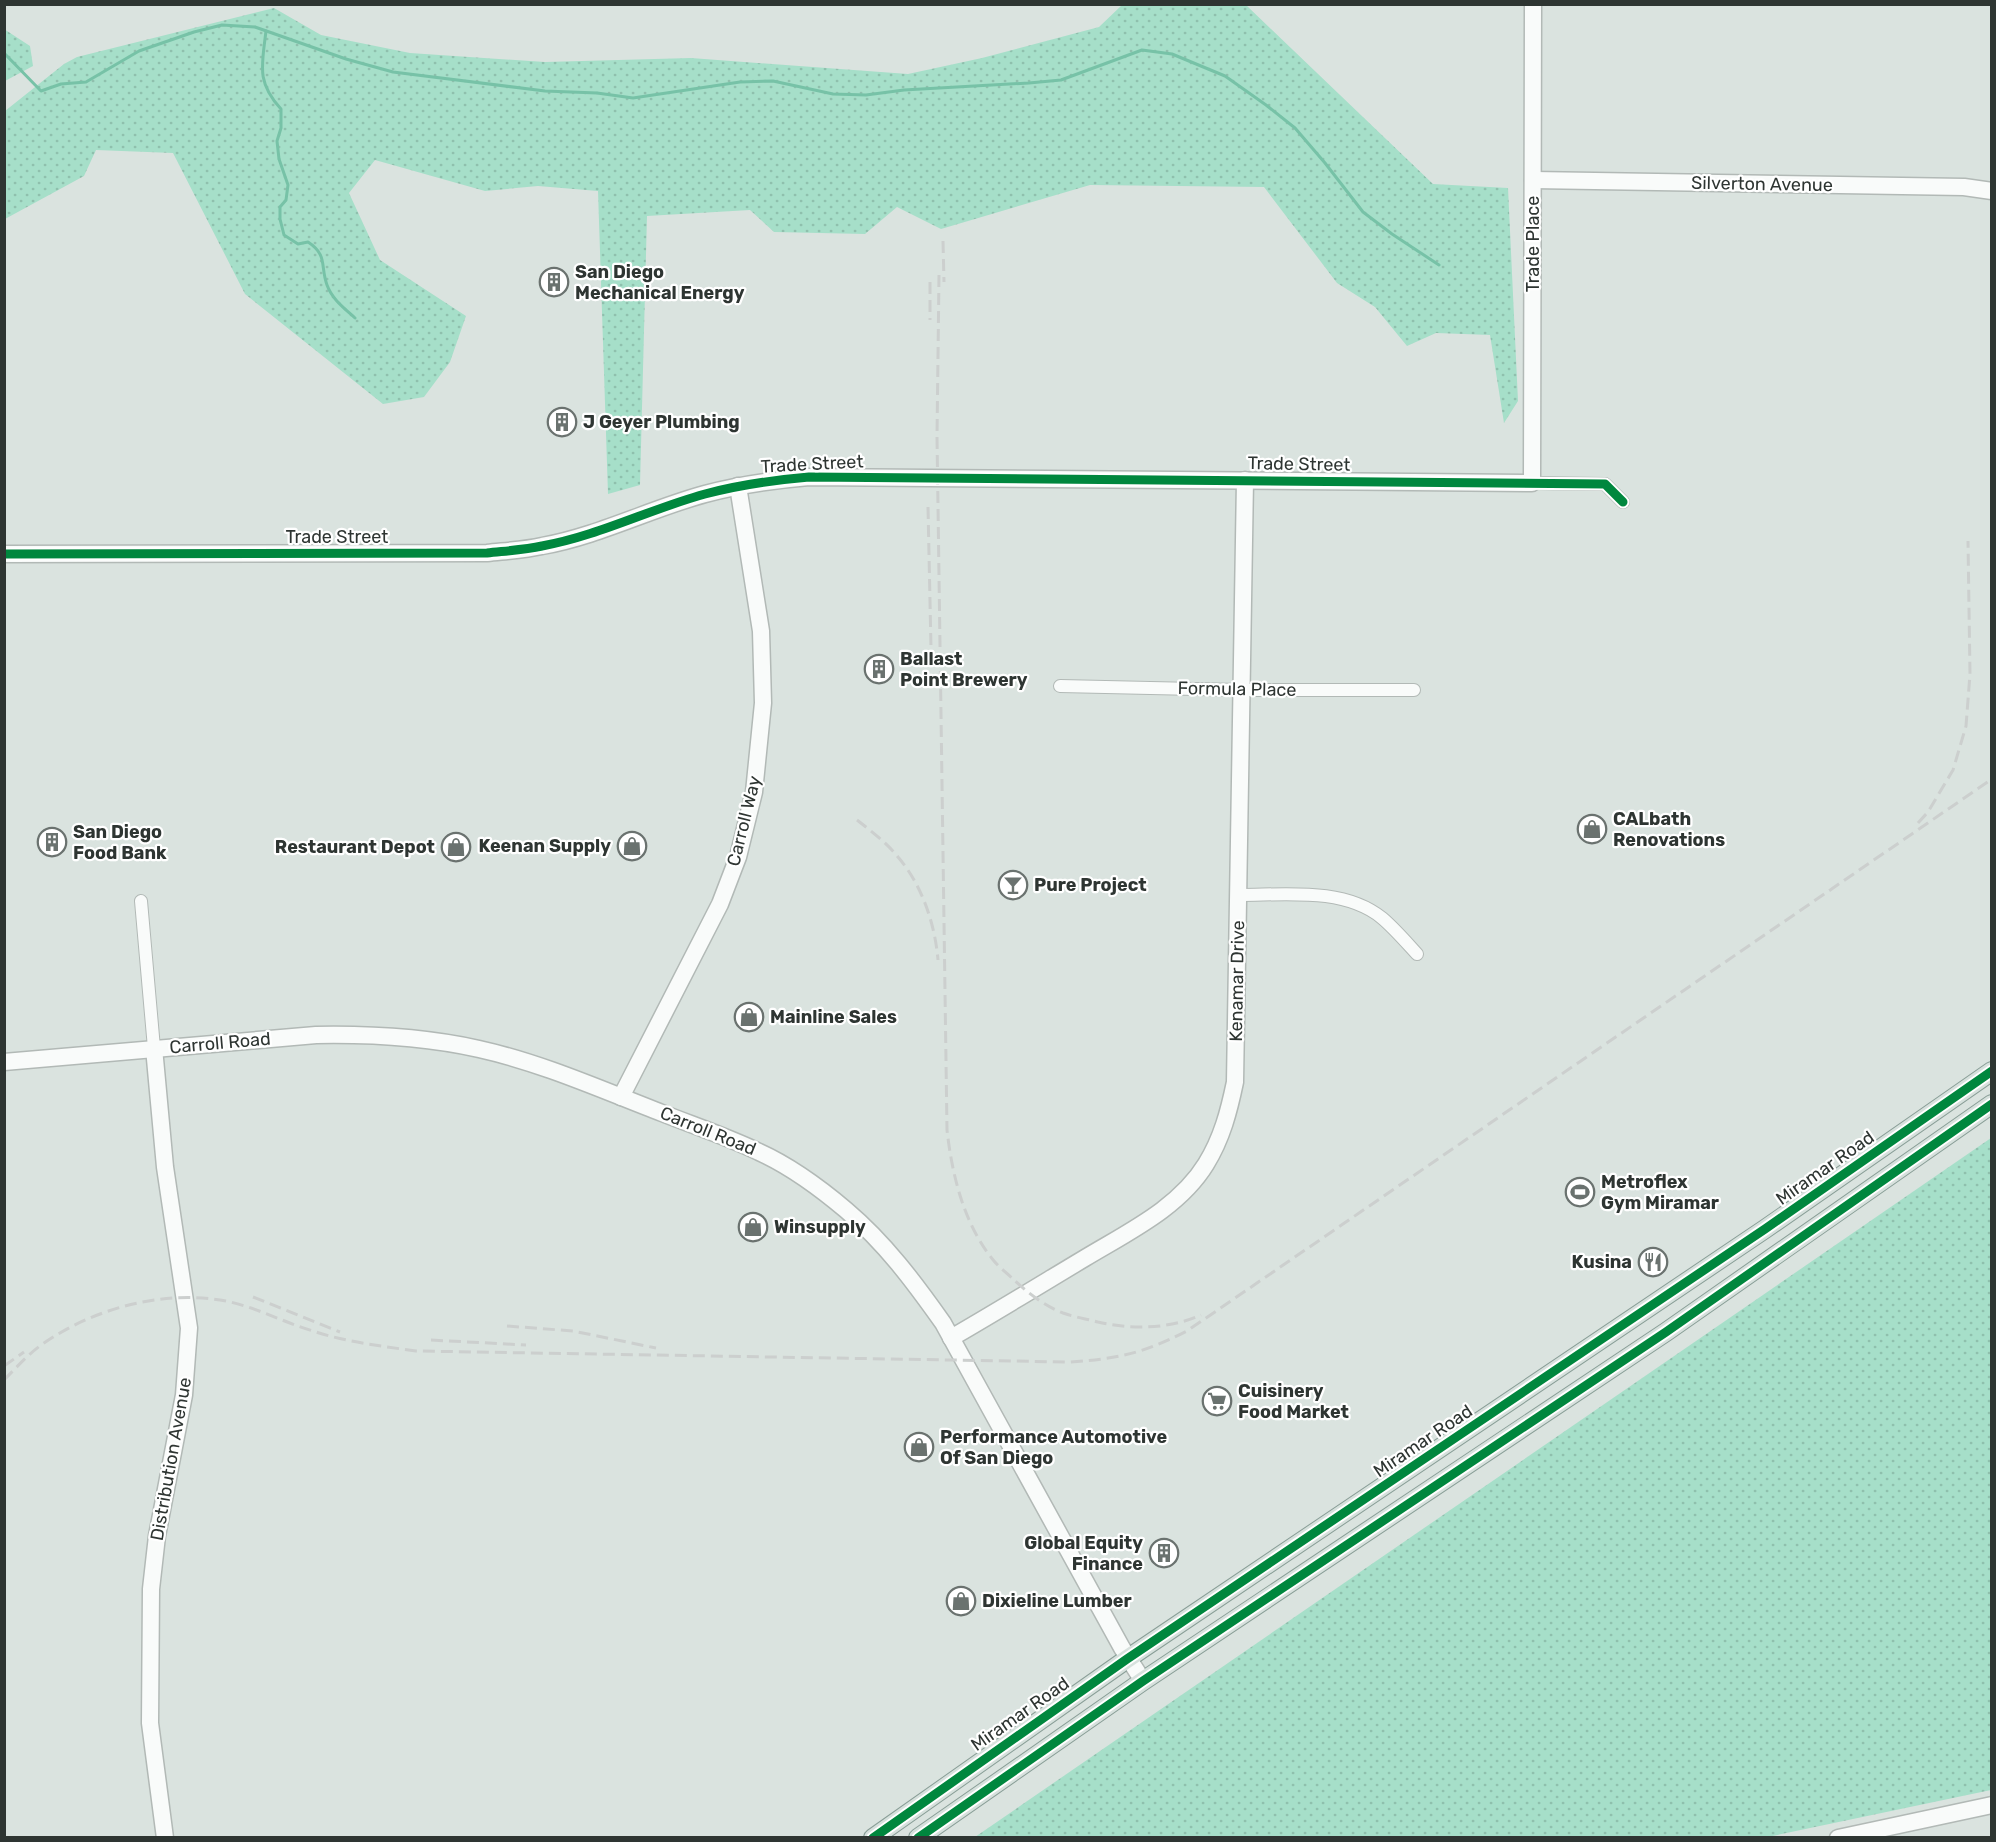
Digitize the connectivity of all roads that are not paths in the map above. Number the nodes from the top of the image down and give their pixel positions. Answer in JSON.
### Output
{"nodes":[{"id":1,"x":1533,"y":4,"type":"edge"},
{"id":2,"x":1533,"y":180,"type":"junction"},
{"id":3,"x":1992,"y":191,"type":"edge"},
{"id":4,"x":1245,"y":480,"type":"junction"},
{"id":5,"x":1532,"y":483,"type":"junction"},
{"id":6,"x":738,"y":486,"type":"junction"},
{"id":7,"x":1623,"y":502,"type":"dead end"},
{"id":8,"x":4,"y":554,"type":"edge"},
{"id":9,"x":1060,"y":686,"type":"dead end"},
{"id":10,"x":1241,"y":690,"type":"junction"},
{"id":11,"x":1413,"y":690,"type":"dead end"},
{"id":12,"x":1239,"y":895,"type":"junction"},
{"id":13,"x":141,"y":902,"type":"dead end"},
{"id":14,"x":1417,"y":954,"type":"dead end"},
{"id":15,"x":154,"y":1048,"type":"junction"},
{"id":16,"x":4,"y":1062,"type":"edge"},
{"id":17,"x":1992,"y":1071,"type":"edge"},
{"id":18,"x":621,"y":1097,"type":"junction"},
{"id":19,"x":1992,"y":1104,"type":"edge"},
{"id":20,"x":951,"y":1338,"type":"junction"},
{"id":21,"x":1127,"y":1659,"type":"junction"},
{"id":22,"x":1143,"y":1681,"type":"junction"},
{"id":23,"x":1992,"y":1805,"type":"edge"},
{"id":24,"x":165,"y":1838,"type":"edge"},
{"id":25,"x":873,"y":1838,"type":"edge"},
{"id":26,"x":918,"y":1838,"type":"edge"},
{"id":27,"x":1838,"y":1838,"type":"edge"}],
"edges":[{"from":1,"to":2,"type":"street","name":"Trade Place"},
{"from":2,"to":3,"type":"street","name":"Silverton Avenue"},
{"from":2,"to":5,"type":"street","name":"Trade Place"},
{"from":4,"to":5,"type":"street","name":"Trade Street"},
{"from":4,"to":6,"type":"street","name":"Trade Street"},
{"from":4,"to":10,"type":"street","name":"Kenamar Drive"},
{"from":5,"to":7,"type":"street","name":"Trade Street"},
{"from":6,"to":8,"type":"street","name":"Trade Street"},
{"from":6,"to":18,"type":"street","name":"Carroll Way"},
{"from":9,"to":10,"type":"street","name":"Formula Place"},
{"from":10,"to":11,"type":"street","name":"Formula Place"},
{"from":10,"to":12,"type":"street","name":"Kenamar Drive"},
{"from":12,"to":14,"type":"street"},
{"from":12,"to":20,"type":"street","name":"Kenamar Drive"},
{"from":13,"to":15,"type":"street","name":"Distribution Avenue"},
{"from":15,"to":16,"type":"street","name":"Carroll Road"},
{"from":15,"to":18,"type":"street","name":"Carroll Road"},
{"from":15,"to":24,"type":"street","name":"Distribution Avenue"},
{"from":17,"to":21,"type":"main road","name":"Miramar Road"},
{"from":18,"to":20,"type":"street","name":"Carroll Road"},
{"from":19,"to":22,"type":"main road"},
{"from":20,"to":21,"type":"street","name":"Carroll Road"},
{"from":21,"to":22,"type":"street","name":"Carroll Road"},
{"from":21,"to":25,"type":"main road","name":"Miramar Road"},
{"from":22,"to":26,"type":"main road"},
{"from":23,"to":27,"type":"street"}]}
